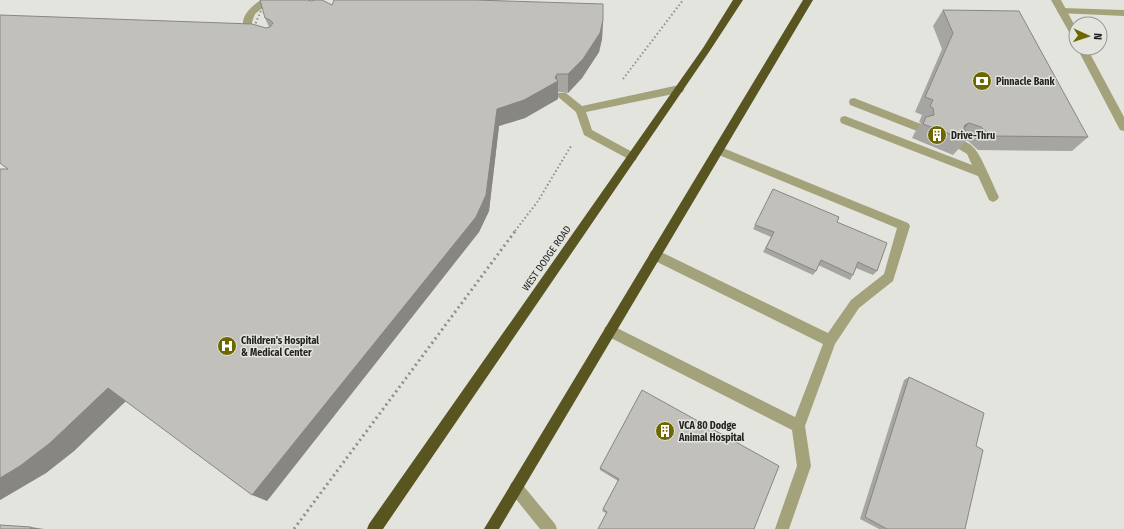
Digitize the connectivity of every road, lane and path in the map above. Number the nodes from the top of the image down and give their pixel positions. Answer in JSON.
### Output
{"nodes":[{"id":1,"x":266,"y":0,"type":"edge"},
{"id":2,"x":683,"y":0,"type":"edge"},
{"id":3,"x":738,"y":0,"type":"edge"},
{"id":4,"x":808,"y":0,"type":"edge"},
{"id":5,"x":1056,"y":0,"type":"edge"},
{"id":6,"x":1062,"y":11,"type":"junction"},
{"id":7,"x":1124,"y":13,"type":"edge"},
{"id":8,"x":1068,"y":23,"type":"edge"},
{"id":9,"x":253,"y":28,"type":"edge"},
{"id":10,"x":263,"y":39,"type":"edge"},
{"id":11,"x":1086,"y":56,"type":"edge"},
{"id":12,"x":622,"y":80,"type":"dead end"},
{"id":13,"x":679,"y":89,"type":"junction"},
{"id":14,"x":562,"y":96,"type":"edge"},
{"id":15,"x":854,"y":102,"type":"dead end"},
{"id":16,"x":580,"y":110,"type":"junction"},
{"id":17,"x":844,"y":120,"type":"dead end"},
{"id":18,"x":917,"y":127,"type":"dead end"},
{"id":19,"x":1124,"y":127,"type":"edge"},
{"id":20,"x":575,"y":141,"type":"dead end"},
{"id":21,"x":958,"y":143,"type":"edge"},
{"id":22,"x":718,"y":150,"type":"junction"},
{"id":23,"x":632,"y":157,"type":"junction"},
{"id":24,"x":981,"y":173,"type":"junction"},
{"id":25,"x":993,"y":197,"type":"dead end"},
{"id":26,"x":655,"y":256,"type":"junction"},
{"id":27,"x":610,"y":331,"type":"junction"},
{"id":28,"x":830,"y":341,"type":"junction"},
{"id":29,"x":798,"y":426,"type":"junction"},
{"id":30,"x":516,"y":488,"type":"junction"},
{"id":31,"x":294,"y":529,"type":"edge"},
{"id":32,"x":374,"y":529,"type":"edge"},
{"id":33,"x":491,"y":529,"type":"edge"},
{"id":34,"x":550,"y":529,"type":"edge"},
{"id":35,"x":782,"y":529,"type":"edge"}],
"edges":[{"from":1,"to":9,"type":"path","bridge":true},
{"from":1,"to":10,"type":"street"},
{"from":2,"to":12,"type":"path"},
{"from":3,"to":13,"type":"highway","name":"WEST DODGE ROAD"},
{"from":4,"to":22,"type":"highway"},
{"from":5,"to":6,"type":"street"},
{"from":6,"to":7,"type":"street"},
{"from":6,"to":8,"type":"street"},
{"from":11,"to":19,"type":"street"},
{"from":13,"to":16,"type":"street"},
{"from":13,"to":23,"type":"highway","name":"WEST DODGE ROAD"},
{"from":14,"to":16,"type":"street"},
{"from":15,"to":18,"type":"street"},
{"from":16,"to":23,"type":"street"},
{"from":17,"to":24,"type":"street"},
{"from":20,"to":31,"type":"path"},
{"from":21,"to":24,"type":"street"},
{"from":22,"to":26,"type":"highway"},
{"from":22,"to":28,"type":"street"},
{"from":23,"to":32,"type":"highway","name":"WEST DODGE ROAD"},
{"from":24,"to":25,"type":"street"},
{"from":26,"to":27,"type":"highway"},
{"from":26,"to":28,"type":"street"},
{"from":27,"to":29,"type":"street"},
{"from":27,"to":30,"type":"highway"},
{"from":28,"to":29,"type":"street"},
{"from":29,"to":35,"type":"street"},
{"from":30,"to":33,"type":"highway"},
{"from":30,"to":34,"type":"street"}]}
